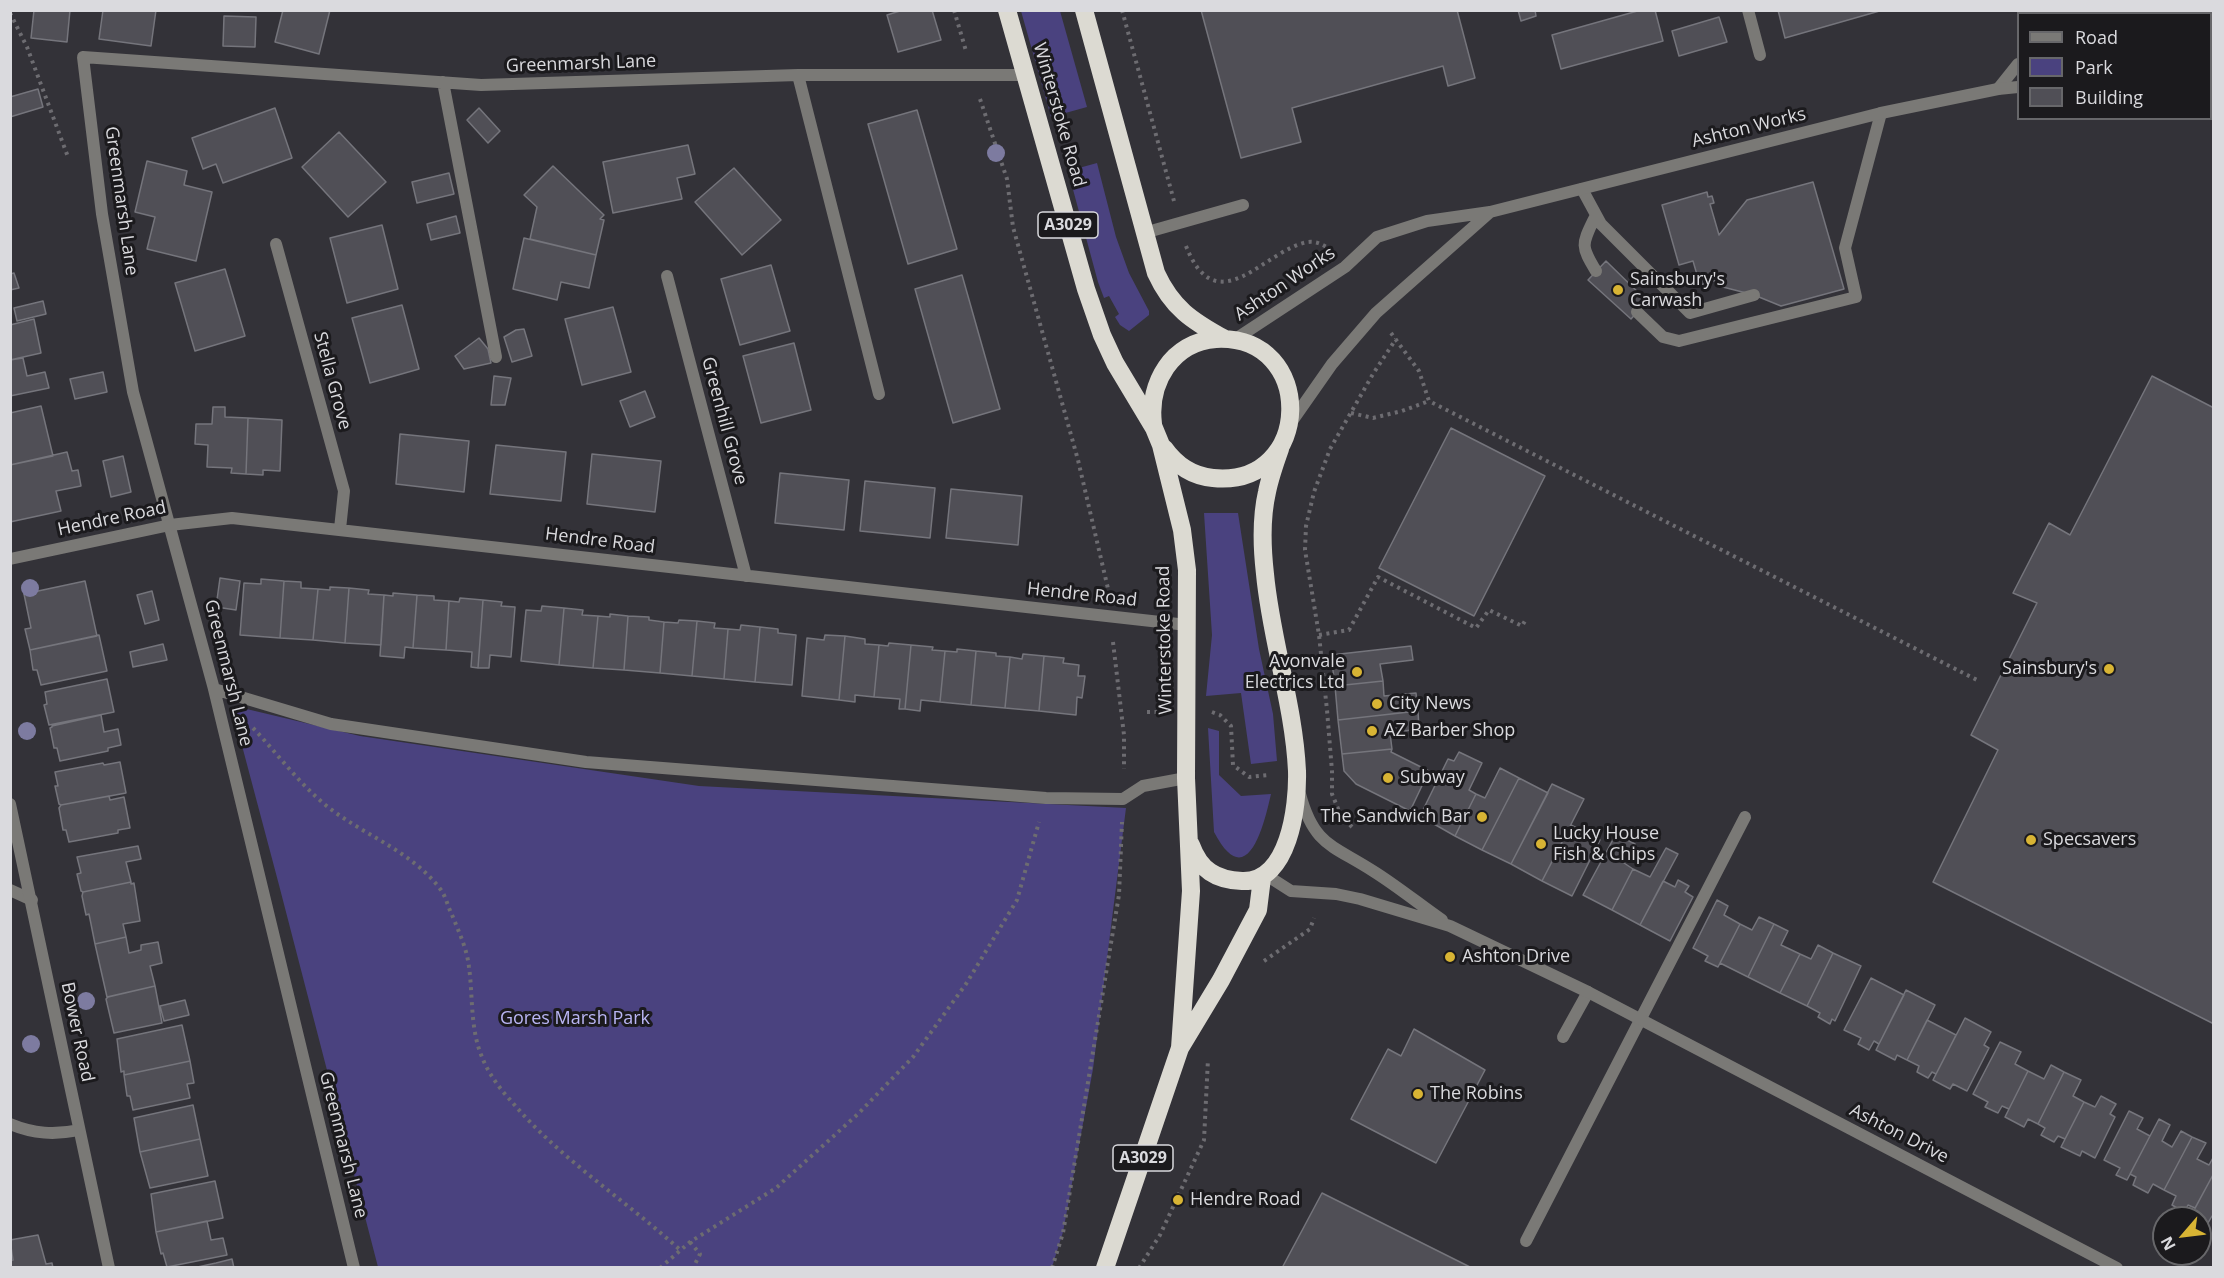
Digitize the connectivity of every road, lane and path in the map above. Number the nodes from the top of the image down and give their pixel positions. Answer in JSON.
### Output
{"nodes":[{"id":1,"x":954,"y":10,"type":"edge"},
{"id":2,"x":1007,"y":10,"type":"edge"},
{"id":3,"x":1084,"y":10,"type":"edge"},
{"id":4,"x":1122,"y":10,"type":"edge"},
{"id":5,"x":1748,"y":10,"type":"edge"},
{"id":6,"x":1760,"y":55,"type":"dead end"},
{"id":7,"x":2017,"y":66,"type":"edge"},
{"id":8,"x":798,"y":75,"type":"junction"},
{"id":9,"x":972,"y":75,"type":"junction"},
{"id":10,"x":1027,"y":75,"type":"junction"},
{"id":11,"x":443,"y":82,"type":"junction"},
{"id":12,"x":2017,"y":87,"type":"edge"},
{"id":13,"x":1998,"y":89,"type":"junction"},
{"id":14,"x":1881,"y":113,"type":"junction"},
{"id":15,"x":1582,"y":189,"type":"junction"},
{"id":16,"x":1243,"y":205,"type":"dead end"},
{"id":17,"x":1490,"y":212,"type":"junction"},
{"id":18,"x":1595,"y":217,"type":"junction"},
{"id":19,"x":1180,"y":223,"type":"junction"},
{"id":20,"x":1144,"y":233,"type":"junction"},
{"id":21,"x":276,"y":244,"type":"dead end"},
{"id":22,"x":1344,"y":267,"type":"junction"},
{"id":23,"x":1596,"y":272,"type":"dead end"},
{"id":24,"x":667,"y":276,"type":"dead end"},
{"id":25,"x":1754,"y":295,"type":"dead end"},
{"id":26,"x":1637,"y":312,"type":"dead end"},
{"id":27,"x":1229,"y":339,"type":"junction"},
{"id":28,"x":496,"y":357,"type":"dead end"},
{"id":29,"x":879,"y":394,"type":"dead end"},
{"id":30,"x":1429,"y":401,"type":"junction"},
{"id":31,"x":1351,"y":413,"type":"junction"},
{"id":32,"x":1290,"y":424,"type":"junction"},
{"id":33,"x":1158,"y":437,"type":"junction"},
{"id":34,"x":1280,"y":448,"type":"junction"},
{"id":35,"x":170,"y":525,"type":"junction"},
{"id":36,"x":340,"y":529,"type":"junction"},
{"id":37,"x":10,"y":559,"type":"edge"},
{"id":38,"x":746,"y":576,"type":"junction"},
{"id":39,"x":1112,"y":616,"type":"junction"},
{"id":40,"x":1526,"y":619,"type":"dead end"},
{"id":41,"x":1187,"y":625,"type":"junction"},
{"id":42,"x":1319,"y":635,"type":"junction"},
{"id":43,"x":1979,"y":681,"type":"dead end"},
{"id":44,"x":214,"y":688,"type":"junction"},
{"id":45,"x":1147,"y":712,"type":"dead end"},
{"id":46,"x":1186,"y":712,"type":"junction"},
{"id":47,"x":251,"y":726,"type":"dead end"},
{"id":48,"x":1332,"y":771,"type":"junction"},
{"id":49,"x":1297,"y":777,"type":"junction"},
{"id":50,"x":1186,"y":778,"type":"junction"},
{"id":51,"x":1046,"y":798,"type":"junction"},
{"id":52,"x":1124,"y":799,"type":"junction"},
{"id":53,"x":10,"y":804,"type":"edge"},
{"id":54,"x":1745,"y":817,"type":"dead end"},
{"id":55,"x":1188,"y":837,"type":"junction"},
{"id":56,"x":1345,"y":855,"type":"junction"},
{"id":57,"x":1264,"y":876,"type":"junction"},
{"id":58,"x":10,"y":890,"type":"edge"},
{"id":59,"x":1324,"y":894,"type":"junction"},
{"id":60,"x":32,"y":900,"type":"junction"},
{"id":61,"x":1450,"y":926,"type":"junction"},
{"id":62,"x":1262,"y":962,"type":"dead end"},
{"id":63,"x":1588,"y":992,"type":"junction"},
{"id":64,"x":1639,"y":1019,"type":"junction"},
{"id":65,"x":1563,"y":1037,"type":"dead end"},
{"id":66,"x":1180,"y":1048,"type":"junction"},
{"id":67,"x":1209,"y":1054,"type":"dead end"},
{"id":68,"x":10,"y":1124,"type":"edge"},
{"id":69,"x":79,"y":1130,"type":"junction"},
{"id":70,"x":1526,"y":1241,"type":"dead end"},
{"id":71,"x":690,"y":1242,"type":"junction"},
{"id":72,"x":679,"y":1250,"type":"junction"},
{"id":73,"x":109,"y":1268,"type":"edge"},
{"id":74,"x":354,"y":1268,"type":"edge"},
{"id":75,"x":660,"y":1268,"type":"edge"},
{"id":76,"x":693,"y":1268,"type":"edge"},
{"id":77,"x":1052,"y":1268,"type":"edge"},
{"id":78,"x":1105,"y":1268,"type":"edge"},
{"id":79,"x":1139,"y":1268,"type":"edge"},
{"id":80,"x":2117,"y":1268,"type":"edge"}],
"edges":[{"from":1,"to":9,"type":"path"},
{"from":2,"to":10,"type":"highway","name":"Winterstoke Road","number":"A3029"},
{"from":3,"to":20,"type":"highway","name":"Winterstoke Road","number":"A3029"},
{"from":4,"to":19,"type":"path"},
{"from":5,"to":6,"type":"street"},
{"from":7,"to":13,"type":"street"},
{"from":8,"to":9,"type":"street","name":"Greenmarsh Lane"},
{"from":8,"to":11,"type":"street","name":"Greenmarsh Lane"},
{"from":8,"to":29,"type":"street"},
{"from":9,"to":10,"type":"street","name":"Greenmarsh Lane"},
{"from":9,"to":39,"type":"path"},
{"from":10,"to":33,"type":"highway","name":"Winterstoke Road","number":"A3029"},
{"from":11,"to":28,"type":"street"},
{"from":11,"to":35,"type":"street","name":"Greenmarsh Lane"},
{"from":12,"to":13,"type":"street","name":"Ashton Works"},
{"from":13,"to":14,"type":"street","name":"Ashton Works"},
{"from":14,"to":15,"type":"street","name":"Ashton Works"},
{"from":14,"to":26,"type":"street"},
{"from":15,"to":17,"type":"street","name":"Ashton Works"},
{"from":15,"to":18,"type":"street"},
{"from":16,"to":19,"type":"street"},
{"from":17,"to":22,"type":"street","name":"Ashton Works"},
{"from":17,"to":32,"type":"street","name":"Ashton Works"},
{"from":18,"to":23,"type":"street"},
{"from":18,"to":25,"type":"street"},
{"from":19,"to":20,"type":"street"},
{"from":19,"to":22,"type":"path"},
{"from":20,"to":27,"type":"highway","name":"Winterstoke Road","number":"A3029"},
{"from":21,"to":36,"type":"street","name":"Stella Grove"},
{"from":22,"to":27,"type":"street","name":"Ashton Works"},
{"from":24,"to":38,"type":"street","name":"Greenhill Grove"},
{"from":27,"to":32,"type":"highway","name":"Winterstoke Road","number":"A3029"},
{"from":27,"to":33,"type":"highway","name":"Winterstoke Road","number":"A3029"},
{"from":30,"to":31,"type":"path"},
{"from":30,"to":31,"type":"path"},
{"from":30,"to":43,"type":"path"},
{"from":31,"to":42,"type":"path"},
{"from":32,"to":34,"type":"highway","name":"Winterstoke Road","number":"A3029"},
{"from":33,"to":34,"type":"highway","name":"Winterstoke Road","number":"A3029"},
{"from":33,"to":41,"type":"highway","name":"Winterstoke Road","number":"A3029"},
{"from":34,"to":49,"type":"highway","name":"Winterstoke Road","number":"A3029"},
{"from":35,"to":36,"type":"street","name":"Hendre Road"},
{"from":35,"to":37,"type":"street","name":"Hendre Road"},
{"from":35,"to":44,"type":"street","name":"Greenmarsh Lane"},
{"from":36,"to":38,"type":"street","name":"Hendre Road"},
{"from":38,"to":39,"type":"street","name":"Hendre Road"},
{"from":39,"to":41,"type":"street","name":"Hendre Road"},
{"from":39,"to":52,"type":"path"},
{"from":40,"to":42,"type":"path"},
{"from":41,"to":46,"type":"highway","name":"Winterstoke Road","number":"A3029"},
{"from":42,"to":48,"type":"path"},
{"from":44,"to":51,"type":"street"},
{"from":44,"to":74,"type":"street","name":"Greenmarsh Lane"},
{"from":45,"to":46,"type":"path"},
{"from":46,"to":49,"type":"path"},
{"from":46,"to":50,"type":"highway","name":"Winterstoke Road","number":"A3029"},
{"from":47,"to":72,"type":"path"},
{"from":48,"to":49,"type":"path"},
{"from":48,"to":56,"type":"path"},
{"from":49,"to":56,"type":"street"},
{"from":49,"to":57,"type":"highway","name":"Winterstoke Road","number":"A3029"},
{"from":50,"to":52,"type":"street"},
{"from":50,"to":55,"type":"highway","name":"Winterstoke Road","number":"A3029"},
{"from":51,"to":52,"type":"street"},
{"from":51,"to":71,"type":"path"},
{"from":52,"to":77,"type":"path"},
{"from":53,"to":60,"type":"street","name":"Bower Road"},
{"from":54,"to":64,"type":"street"},
{"from":55,"to":57,"type":"highway","name":"Winterstoke Road","number":"A3029"},
{"from":55,"to":66,"type":"highway","name":"Winterstoke Road","number":"A3029"},
{"from":56,"to":61,"type":"street"},
{"from":57,"to":59,"type":"street","name":"Ashton Drive"},
{"from":57,"to":66,"type":"highway","name":"Winterstoke Road","number":"A3029"},
{"from":58,"to":60,"type":"street"},
{"from":59,"to":61,"type":"street","name":"Ashton Drive"},
{"from":59,"to":62,"type":"path"},
{"from":60,"to":69,"type":"street","name":"Bower Road"},
{"from":61,"to":63,"type":"street","name":"Ashton Drive"},
{"from":63,"to":64,"type":"street","name":"Ashton Drive"},
{"from":63,"to":65,"type":"street"},
{"from":64,"to":70,"type":"street"},
{"from":64,"to":80,"type":"street","name":"Ashton Drive"},
{"from":66,"to":78,"type":"highway","name":"Winterstoke Road","number":"A3029"},
{"from":67,"to":79,"type":"path"},
{"from":68,"to":69,"type":"street"},
{"from":69,"to":73,"type":"street","name":"Bower Road"},
{"from":71,"to":72,"type":"path"},
{"from":71,"to":76,"type":"path"},
{"from":72,"to":75,"type":"path"}]}
